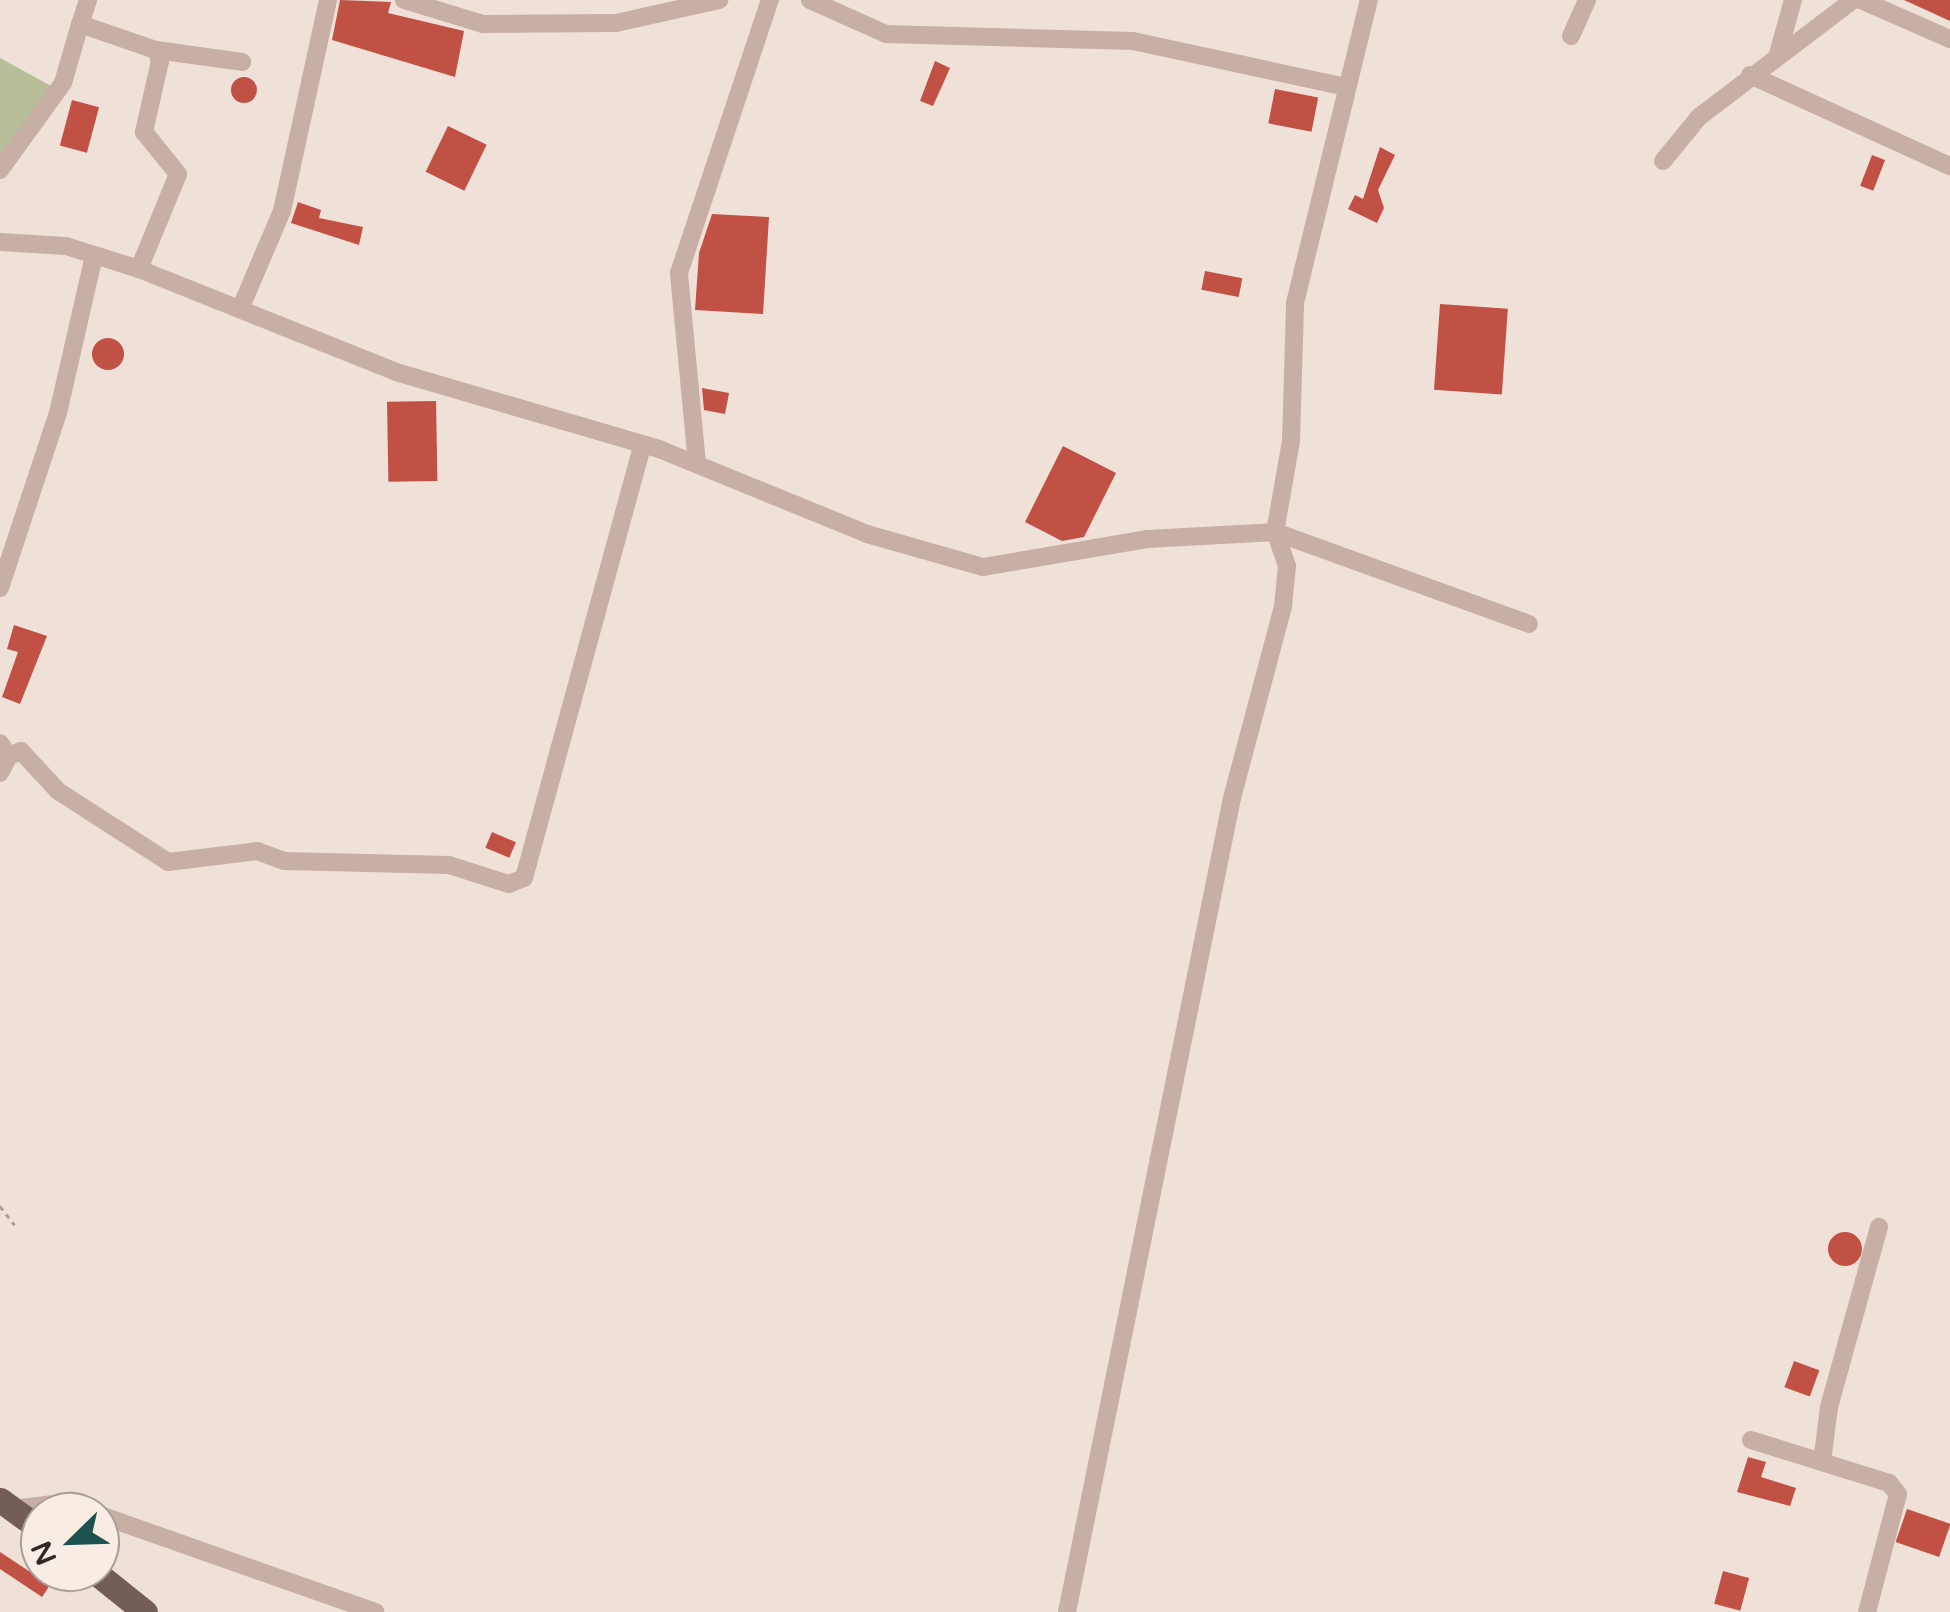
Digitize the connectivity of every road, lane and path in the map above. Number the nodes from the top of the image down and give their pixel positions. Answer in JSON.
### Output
{"nodes":[{"id":1,"x":88,"y":0,"type":"edge"},
{"id":2,"x":328,"y":0,"type":"edge"},
{"id":3,"x":404,"y":0,"type":"edge"},
{"id":4,"x":626,"y":0,"type":"edge"},
{"id":5,"x":719,"y":0,"type":"edge"},
{"id":6,"x":770,"y":0,"type":"edge"},
{"id":7,"x":810,"y":0,"type":"edge"},
{"id":8,"x":1369,"y":0,"type":"edge"},
{"id":9,"x":1587,"y":0,"type":"edge"},
{"id":10,"x":1793,"y":0,"type":"edge"},
{"id":11,"x":1853,"y":0,"type":"edge"},
{"id":12,"x":1862,"y":0,"type":"edge"},
{"id":13,"x":426,"y":3,"type":"edge"},
{"id":14,"x":616,"y":22,"type":"junction"},
{"id":15,"x":80,"y":24,"type":"junction"},
{"id":16,"x":1570,"y":36,"type":"dead end"},
{"id":17,"x":1950,"y":40,"type":"edge"},
{"id":18,"x":156,"y":50,"type":"junction"},
{"id":19,"x":1778,"y":54,"type":"junction"},
{"id":20,"x":242,"y":62,"type":"dead end"},
{"id":21,"x":1750,"y":74,"type":"junction"},
{"id":22,"x":1346,"y":87,"type":"junction"},
{"id":23,"x":1663,"y":161,"type":"dead end"},
{"id":24,"x":1950,"y":166,"type":"edge"},
{"id":25,"x":0,"y":170,"type":"edge"},
{"id":26,"x":0,"y":242,"type":"edge"},
{"id":27,"x":94,"y":256,"type":"junction"},
{"id":28,"x":139,"y":268,"type":"junction"},
{"id":29,"x":241,"y":307,"type":"junction"},
{"id":30,"x":642,"y":447,"type":"junction"},
{"id":31,"x":697,"y":464,"type":"junction"},
{"id":32,"x":1275,"y":532,"type":"junction"},
{"id":33,"x":0,"y":588,"type":"edge"},
{"id":34,"x":1529,"y":624,"type":"dead end"},
{"id":35,"x":3,"y":757,"type":"edge"},
{"id":36,"x":0,"y":1206,"type":"edge"},
{"id":37,"x":15,"y":1225,"type":"dead end"},
{"id":38,"x":1880,"y":1227,"type":"dead end"},
{"id":39,"x":1751,"y":1440,"type":"dead end"},
{"id":40,"x":1822,"y":1462,"type":"junction"},
{"id":41,"x":120,"y":1522,"type":"edge"},
{"id":42,"x":120,"y":1592,"type":"edge"},
{"id":43,"x":146,"y":1612,"type":"edge"},
{"id":44,"x":375,"y":1612,"type":"edge"},
{"id":45,"x":1067,"y":1612,"type":"edge"},
{"id":46,"x":1867,"y":1612,"type":"edge"}],
"edges":[{"from":1,"to":15,"type":"street"},
{"from":2,"to":29,"type":"street"},
{"from":3,"to":13,"type":"street"},
{"from":4,"to":14,"type":"street"},
{"from":5,"to":14,"type":"street"},
{"from":6,"to":31,"type":"street"},
{"from":7,"to":22,"type":"street"},
{"from":8,"to":22,"type":"street"},
{"from":9,"to":16,"type":"street"},
{"from":10,"to":19,"type":"street"},
{"from":11,"to":19,"type":"street"},
{"from":12,"to":17,"type":"street"},
{"from":13,"to":14,"type":"street"},
{"from":15,"to":18,"type":"street"},
{"from":15,"to":25,"type":"street"},
{"from":18,"to":20,"type":"street"},
{"from":18,"to":28,"type":"street"},
{"from":19,"to":21,"type":"street"},
{"from":21,"to":23,"type":"street"},
{"from":21,"to":24,"type":"street"},
{"from":22,"to":32,"type":"street"},
{"from":26,"to":27,"type":"street"},
{"from":27,"to":28,"type":"street"},
{"from":27,"to":33,"type":"street"},
{"from":28,"to":29,"type":"street"},
{"from":29,"to":30,"type":"street"},
{"from":30,"to":31,"type":"street"},
{"from":30,"to":35,"type":"street"},
{"from":31,"to":32,"type":"street"},
{"from":32,"to":34,"type":"street"},
{"from":32,"to":45,"type":"street"},
{"from":36,"to":37,"type":"path"},
{"from":38,"to":40,"type":"street"},
{"from":39,"to":40,"type":"street"},
{"from":40,"to":46,"type":"street"},
{"from":41,"to":44,"type":"street"},
{"from":42,"to":43,"type":"main road"}]}
